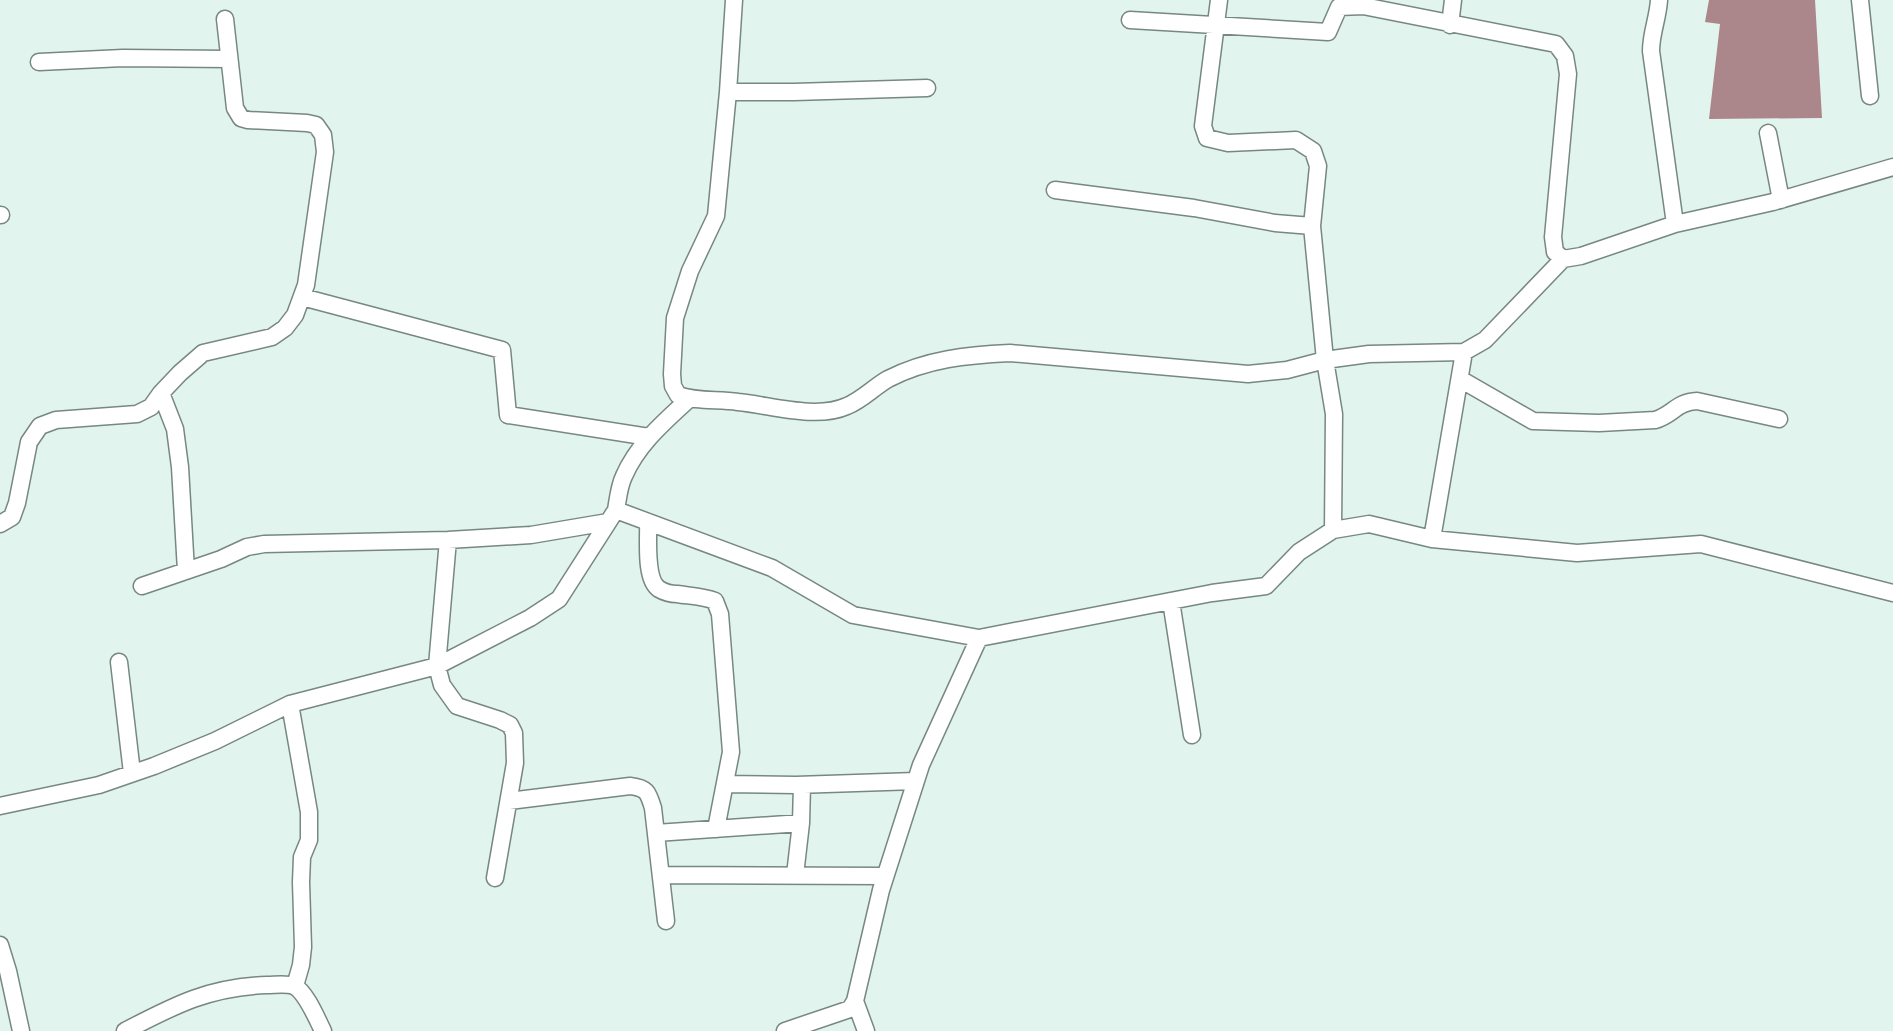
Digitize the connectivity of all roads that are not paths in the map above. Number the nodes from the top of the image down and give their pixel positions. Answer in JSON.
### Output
{"nodes":[{"id":1,"x":734,"y":0,"type":"edge"},
{"id":2,"x":1219,"y":0,"type":"edge"},
{"id":3,"x":1453,"y":0,"type":"edge"},
{"id":4,"x":1659,"y":0,"type":"edge"},
{"id":5,"x":1860,"y":0,"type":"edge"},
{"id":6,"x":225,"y":19,"type":"dead end"},
{"id":7,"x":1130,"y":20,"type":"dead end"},
{"id":8,"x":1450,"y":24,"type":"junction"},
{"id":9,"x":1215,"y":26,"type":"junction"},
{"id":10,"x":229,"y":59,"type":"junction"},
{"id":11,"x":39,"y":62,"type":"dead end"},
{"id":12,"x":927,"y":88,"type":"dead end"},
{"id":13,"x":728,"y":92,"type":"junction"},
{"id":14,"x":1870,"y":96,"type":"dead end"},
{"id":15,"x":1768,"y":134,"type":"dead end"},
{"id":16,"x":1893,"y":167,"type":"edge"},
{"id":17,"x":1056,"y":190,"type":"dead end"},
{"id":18,"x":1780,"y":200,"type":"junction"},
{"id":19,"x":1675,"y":224,"type":"junction"},
{"id":20,"x":1312,"y":226,"type":"junction"},
{"id":21,"x":1563,"y":259,"type":"junction"},
{"id":22,"x":302,"y":297,"type":"junction"},
{"id":23,"x":1464,"y":352,"type":"junction"},
{"id":24,"x":1325,"y":360,"type":"junction"},
{"id":25,"x":1460,"y":380,"type":"junction"},
{"id":26,"x":161,"y":393,"type":"junction"},
{"id":27,"x":689,"y":399,"type":"junction"},
{"id":28,"x":1779,"y":419,"type":"dead end"},
{"id":29,"x":649,"y":436,"type":"junction"},
{"id":30,"x":612,"y":516,"type":"junction"},
{"id":31,"x":648,"y":522,"type":"junction"},
{"id":32,"x":0,"y":524,"type":"edge"},
{"id":33,"x":1333,"y":530,"type":"junction"},
{"id":34,"x":1432,"y":539,"type":"junction"},
{"id":35,"x":448,"y":540,"type":"junction"},
{"id":36,"x":186,"y":572,"type":"junction"},
{"id":37,"x":142,"y":586,"type":"dead end"},
{"id":38,"x":1893,"y":593,"type":"edge"},
{"id":39,"x":1171,"y":601,"type":"junction"},
{"id":40,"x":979,"y":638,"type":"junction"},
{"id":41,"x":119,"y":662,"type":"dead end"},
{"id":42,"x":437,"y":666,"type":"junction"},
{"id":43,"x":290,"y":704,"type":"junction"},
{"id":44,"x":1192,"y":735,"type":"dead end"},
{"id":45,"x":132,"y":773,"type":"junction"},
{"id":46,"x":916,"y":781,"type":"junction"},
{"id":47,"x":724,"y":784,"type":"junction"},
{"id":48,"x":802,"y":785,"type":"junction"},
{"id":49,"x":508,"y":801,"type":"junction"},
{"id":50,"x":0,"y":806,"type":"edge"},
{"id":51,"x":801,"y":823,"type":"junction"},
{"id":52,"x":716,"y":829,"type":"junction"},
{"id":53,"x":656,"y":833,"type":"junction"},
{"id":54,"x":661,"y":875,"type":"junction"},
{"id":55,"x":795,"y":875,"type":"junction"},
{"id":56,"x":885,"y":876,"type":"junction"},
{"id":57,"x":495,"y":878,"type":"dead end"},
{"id":58,"x":666,"y":921,"type":"dead end"},
{"id":59,"x":0,"y":944,"type":"edge"},
{"id":60,"x":295,"y":986,"type":"junction"},
{"id":61,"x":6,"y":994,"type":"edge"},
{"id":62,"x":855,"y":1001,"type":"junction"},
{"id":63,"x":21,"y":1031,"type":"edge"},
{"id":64,"x":125,"y":1031,"type":"edge"},
{"id":65,"x":323,"y":1031,"type":"edge"},
{"id":66,"x":785,"y":1031,"type":"edge"},
{"id":67,"x":866,"y":1031,"type":"edge"}],
"edges":[{"from":1,"to":13,"type":"street"},
{"from":2,"to":9,"type":"street"},
{"from":3,"to":8,"type":"street"},
{"from":4,"to":19,"type":"street"},
{"from":5,"to":14,"type":"street"},
{"from":6,"to":10,"type":"street"},
{"from":7,"to":9,"type":"street"},
{"from":8,"to":9,"type":"street"},
{"from":8,"to":21,"type":"street"},
{"from":9,"to":20,"type":"street"},
{"from":10,"to":11,"type":"street"},
{"from":10,"to":22,"type":"street"},
{"from":12,"to":13,"type":"street"},
{"from":13,"to":27,"type":"street"},
{"from":15,"to":18,"type":"street"},
{"from":16,"to":18,"type":"street"},
{"from":17,"to":20,"type":"street"},
{"from":18,"to":19,"type":"street"},
{"from":19,"to":21,"type":"street"},
{"from":20,"to":24,"type":"street"},
{"from":21,"to":23,"type":"street"},
{"from":22,"to":26,"type":"street"},
{"from":22,"to":29,"type":"street"},
{"from":23,"to":24,"type":"street"},
{"from":23,"to":25,"type":"street"},
{"from":24,"to":27,"type":"street"},
{"from":24,"to":33,"type":"street"},
{"from":25,"to":28,"type":"street"},
{"from":25,"to":34,"type":"street"},
{"from":26,"to":32,"type":"street"},
{"from":26,"to":36,"type":"street"},
{"from":27,"to":29,"type":"street"},
{"from":29,"to":30,"type":"street"},
{"from":30,"to":31,"type":"street"},
{"from":30,"to":35,"type":"street"},
{"from":30,"to":42,"type":"street"},
{"from":31,"to":40,"type":"street"},
{"from":31,"to":47,"type":"street"},
{"from":33,"to":34,"type":"street"},
{"from":33,"to":39,"type":"street"},
{"from":34,"to":38,"type":"street"},
{"from":35,"to":36,"type":"street"},
{"from":35,"to":42,"type":"street"},
{"from":36,"to":37,"type":"street"},
{"from":39,"to":40,"type":"street"},
{"from":39,"to":44,"type":"street"},
{"from":40,"to":46,"type":"street"},
{"from":41,"to":45,"type":"street"},
{"from":42,"to":43,"type":"street"},
{"from":42,"to":49,"type":"street"},
{"from":43,"to":45,"type":"street"},
{"from":43,"to":60,"type":"street"},
{"from":45,"to":50,"type":"street"},
{"from":46,"to":48,"type":"street"},
{"from":46,"to":56,"type":"street"},
{"from":47,"to":48,"type":"street"},
{"from":47,"to":52,"type":"street"},
{"from":48,"to":51,"type":"street"},
{"from":49,"to":53,"type":"street"},
{"from":49,"to":57,"type":"street"},
{"from":51,"to":52,"type":"street"},
{"from":51,"to":55,"type":"street"},
{"from":52,"to":53,"type":"street"},
{"from":53,"to":54,"type":"street"},
{"from":54,"to":55,"type":"street"},
{"from":54,"to":58,"type":"street"},
{"from":55,"to":56,"type":"street"},
{"from":56,"to":62,"type":"street"},
{"from":59,"to":61,"type":"street"},
{"from":60,"to":64,"type":"street"},
{"from":60,"to":65,"type":"street"},
{"from":61,"to":63,"type":"street"},
{"from":62,"to":66,"type":"street"},
{"from":62,"to":67,"type":"street"}]}
